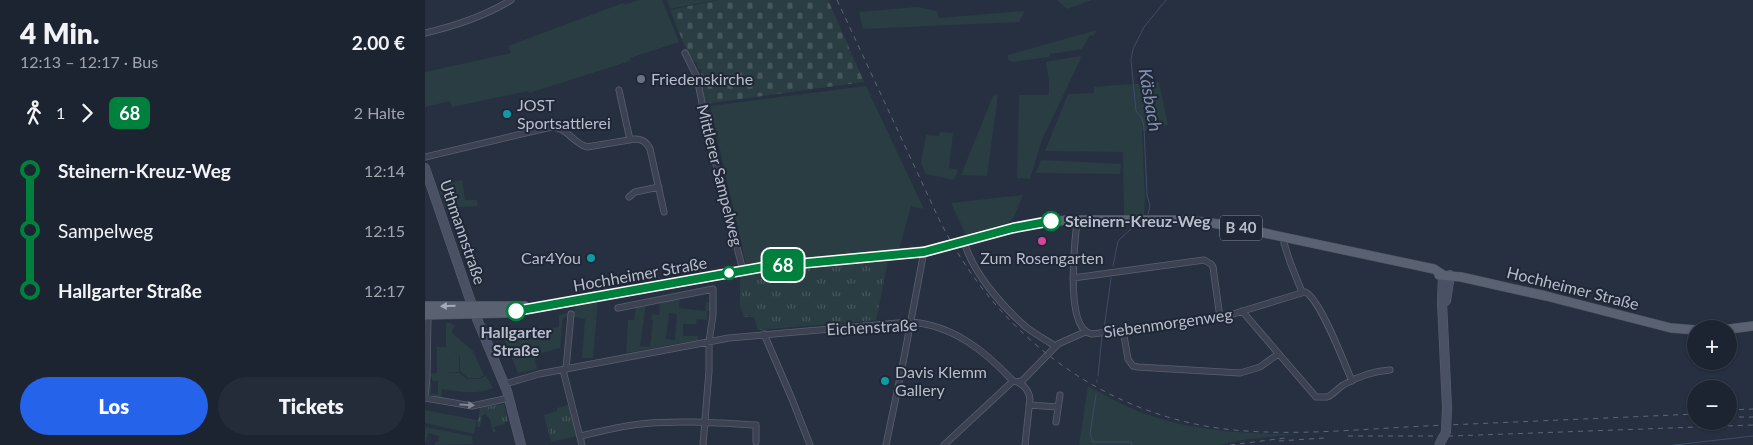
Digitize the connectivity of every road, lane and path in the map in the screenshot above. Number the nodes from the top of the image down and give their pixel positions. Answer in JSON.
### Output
{"nodes":[{"id":1,"x":511,"y":0,"type":"edge"},
{"id":2,"x":425,"y":33,"type":"edge"},
{"id":3,"x":685,"y":52,"type":"dead end"},
{"id":4,"x":619,"y":90,"type":"dead end"},
{"id":5,"x":630,"y":140,"type":"junction"},
{"id":6,"x":425,"y":156,"type":"edge"},
{"id":7,"x":425,"y":168,"type":"edge"},
{"id":8,"x":659,"y":187,"type":"junction"},
{"id":9,"x":629,"y":197,"type":"dead end"},
{"id":10,"x":664,"y":212,"type":"dead end"},
{"id":11,"x":1077,"y":220,"type":"junction"},
{"id":12,"x":964,"y":241,"type":"junction"},
{"id":13,"x":1284,"y":243,"type":"dead end"},
{"id":14,"x":924,"y":252,"type":"junction"},
{"id":15,"x":743,"y":271,"type":"junction"},
{"id":16,"x":1447,"y":275,"type":"junction"},
{"id":17,"x":1073,"y":278,"type":"junction"},
{"id":18,"x":1302,"y":292,"type":"junction"},
{"id":19,"x":618,"y":308,"type":"dead end"},
{"id":20,"x":473,"y":310,"type":"junction"},
{"id":21,"x":1243,"y":311,"type":"junction"},
{"id":22,"x":426,"y":312,"type":"edge"},
{"id":23,"x":571,"y":314,"type":"dead end"},
{"id":24,"x":1220,"y":318,"type":"junction"},
{"id":25,"x":911,"y":322,"type":"junction"},
{"id":26,"x":1753,"y":326,"type":"edge"},
{"id":27,"x":1737,"y":328,"type":"edge"},
{"id":28,"x":1687,"y":329,"type":"edge"},
{"id":29,"x":1123,"y":330,"type":"junction"},
{"id":30,"x":1085,"y":332,"type":"junction"},
{"id":31,"x":764,"y":334,"type":"junction"},
{"id":32,"x":709,"y":342,"type":"junction"},
{"id":33,"x":1055,"y":346,"type":"junction"},
{"id":34,"x":1279,"y":354,"type":"junction"},
{"id":35,"x":564,"y":369,"type":"junction"},
{"id":36,"x":1390,"y":370,"type":"dead end"},
{"id":37,"x":1016,"y":381,"type":"junction"},
{"id":38,"x":1352,"y":381,"type":"junction"},
{"id":39,"x":505,"y":384,"type":"junction"},
{"id":40,"x":425,"y":395,"type":"edge"},
{"id":41,"x":1060,"y":395,"type":"dead end"},
{"id":42,"x":509,"y":398,"type":"junction"},
{"id":43,"x":1029,"y":405,"type":"junction"},
{"id":44,"x":1058,"y":407,"type":"junction"},
{"id":45,"x":704,"y":422,"type":"junction"},
{"id":46,"x":1056,"y":422,"type":"dead end"},
{"id":47,"x":581,"y":436,"type":"junction"},
{"id":48,"x":756,"y":442,"type":"dead end"},
{"id":49,"x":521,"y":445,"type":"edge"},
{"id":50,"x":582,"y":445,"type":"edge"},
{"id":51,"x":703,"y":445,"type":"edge"},
{"id":52,"x":810,"y":445,"type":"edge"},
{"id":53,"x":886,"y":445,"type":"edge"},
{"id":54,"x":944,"y":445,"type":"edge"},
{"id":55,"x":1025,"y":445,"type":"edge"},
{"id":56,"x":1439,"y":445,"type":"edge"}],
"edges":[{"from":1,"to":2,"type":"street"},
{"from":3,"to":15,"type":"street","name":"Mittlerer Sampelweg"},
{"from":4,"to":5,"type":"street"},
{"from":5,"to":6,"type":"street"},
{"from":5,"to":8,"type":"street"},
{"from":7,"to":20,"type":"street","name":"Uthmannstraße"},
{"from":8,"to":9,"type":"street"},
{"from":8,"to":10,"type":"street"},
{"from":11,"to":12,"type":"main road","name":"Hochheimer Straße","number":"B 40"},
{"from":11,"to":16,"type":"main road","name":"Hochheimer Straße","number":"B 40"},
{"from":11,"to":17,"type":"street","name":"Siebenmorgenweg"},
{"from":12,"to":14,"type":"main road","name":"Hochheimer Straße","number":"B 40"},
{"from":12,"to":33,"type":"street"},
{"from":13,"to":18,"type":"street"},
{"from":14,"to":15,"type":"main road","name":"Hochheimer Straße","number":"B 40"},
{"from":14,"to":25,"type":"street"},
{"from":15,"to":20,"type":"main road","name":"Hochheimer Straße","number":"B 40"},
{"from":16,"to":28,"type":"main road","name":"Hochheimer Straße"},
{"from":16,"to":56,"type":"street","bridge":true},
{"from":17,"to":24,"type":"street"},
{"from":17,"to":30,"type":"street","name":"Siebenmorgenweg"},
{"from":18,"to":21,"type":"street","name":"Siebenmorgenweg"},
{"from":18,"to":38,"type":"street"},
{"from":19,"to":32,"type":"street"},
{"from":20,"to":22,"type":"main road","name":"Hochheimer Straße","number":"B 40"},
{"from":20,"to":39,"type":"street"},
{"from":21,"to":24,"type":"street","name":"Siebenmorgenweg"},
{"from":21,"to":34,"type":"street"},
{"from":22,"to":40,"type":"street"},
{"from":23,"to":35,"type":"street"},
{"from":24,"to":29,"type":"street","name":"Siebenmorgenweg"},
{"from":25,"to":31,"type":"street","name":"Eichenstraße"},
{"from":25,"to":37,"type":"street","name":"Eichenstraße"},
{"from":25,"to":53,"type":"street"},
{"from":26,"to":27,"type":"main road"},
{"from":29,"to":30,"type":"street","name":"Siebenmorgenweg"},
{"from":29,"to":34,"type":"street"},
{"from":30,"to":33,"type":"street"},
{"from":31,"to":32,"type":"street","name":"Eichenstraße"},
{"from":31,"to":52,"type":"street"},
{"from":32,"to":35,"type":"street","name":"Eichenstraße"},
{"from":32,"to":45,"type":"street"},
{"from":33,"to":37,"type":"street"},
{"from":34,"to":38,"type":"street"},
{"from":35,"to":39,"type":"street","name":"Eichenstraße"},
{"from":35,"to":47,"type":"street"},
{"from":36,"to":38,"type":"street"},
{"from":37,"to":43,"type":"street","name":"Eichenstraße"},
{"from":37,"to":54,"type":"street"},
{"from":39,"to":42,"type":"street"},
{"from":40,"to":42,"type":"street","one_way":true},
{"from":41,"to":44,"type":"street"},
{"from":42,"to":49,"type":"street"},
{"from":43,"to":44,"type":"street"},
{"from":43,"to":55,"type":"street","name":"Eichenstraße"},
{"from":44,"to":46,"type":"street"},
{"from":45,"to":47,"type":"street"},
{"from":45,"to":48,"type":"street"},
{"from":45,"to":51,"type":"street"},
{"from":47,"to":50,"type":"street"}]}
